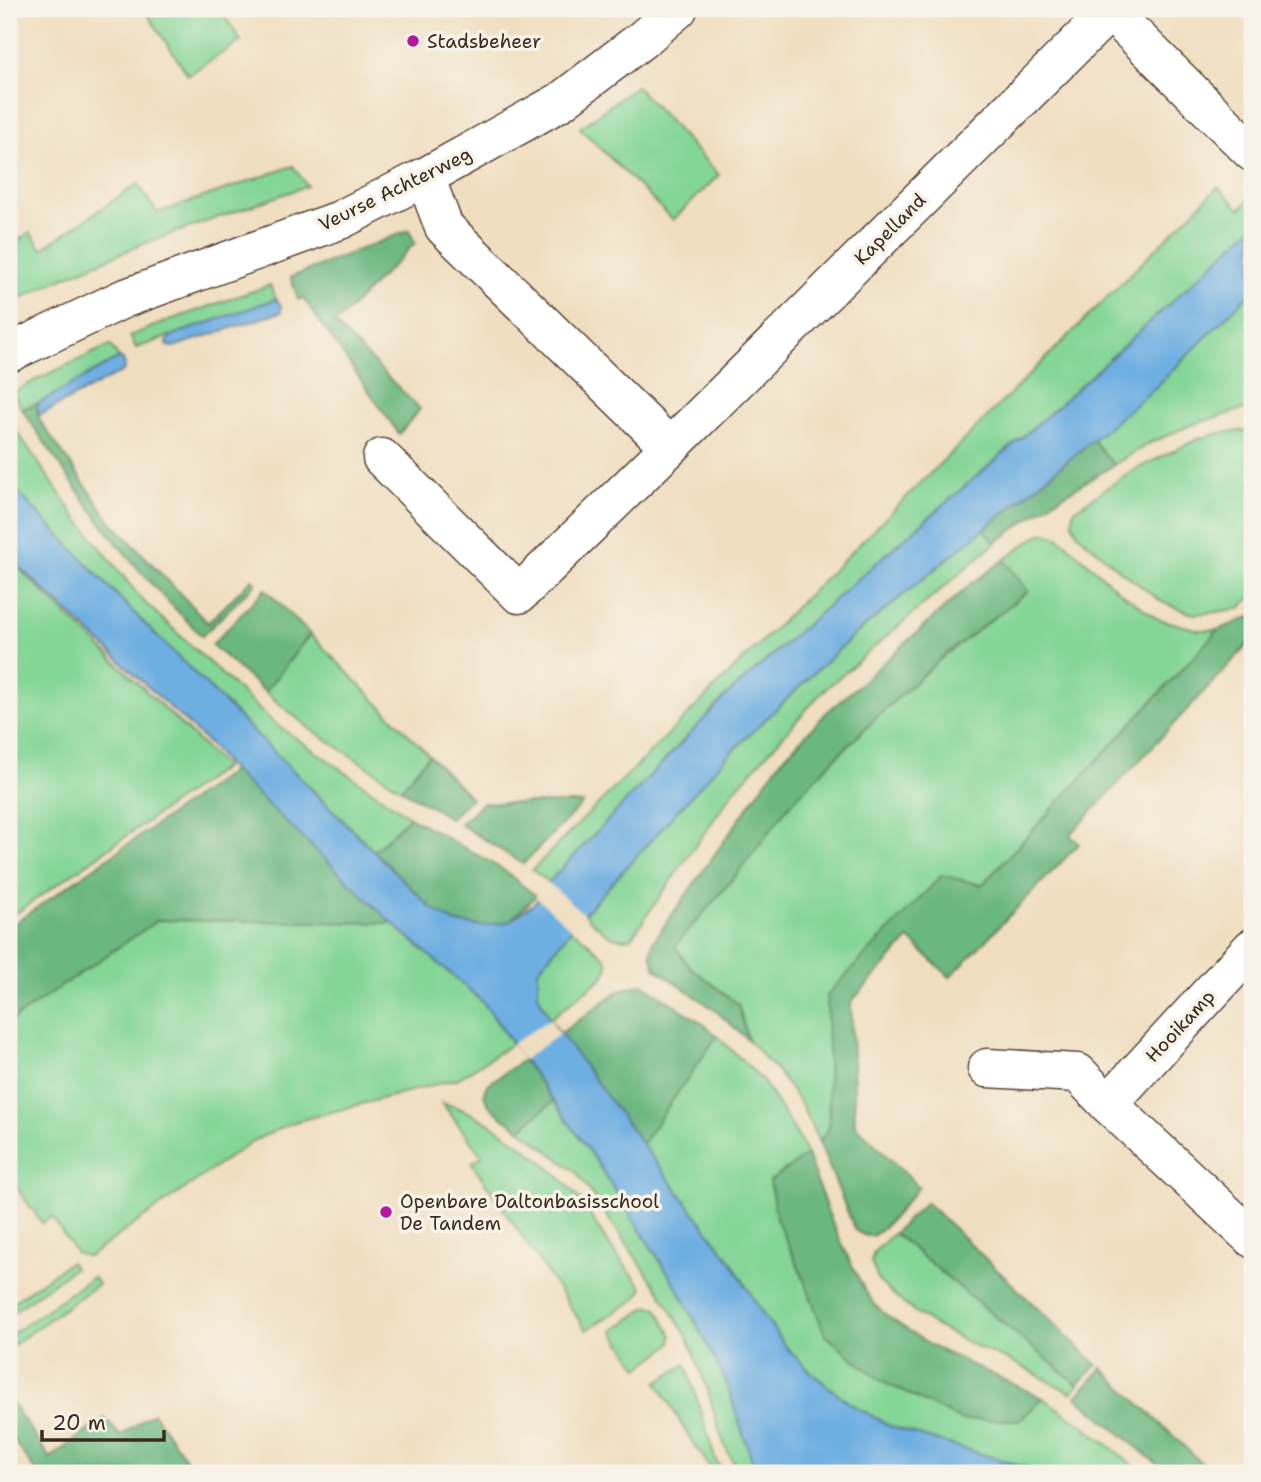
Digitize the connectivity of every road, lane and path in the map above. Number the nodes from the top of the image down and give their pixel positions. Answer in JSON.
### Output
{"nodes":[{"id":1,"x":678,"y":9,"type":"edge"},
{"id":2,"x":1111,"y":10,"type":"edge"},
{"id":3,"x":1252,"y":152,"type":"edge"},
{"id":4,"x":425,"y":177,"type":"junction"},
{"id":5,"x":9,"y":353,"type":"edge"},
{"id":6,"x":670,"y":447,"type":"junction"},
{"id":7,"x":382,"y":458,"type":"dead end"},
{"id":8,"x":1252,"y":948,"type":"edge"},
{"id":9,"x":987,"y":1068,"type":"dead end"},
{"id":10,"x":1108,"y":1104,"type":"junction"},
{"id":11,"x":1252,"y":1238,"type":"edge"}],
"edges":[{"from":1,"to":4,"type":"street","name":"Veurse Achterweg"},
{"from":2,"to":3,"type":"street","name":"Kapelland"},
{"from":2,"to":6,"type":"street","name":"Kapelland"},
{"from":4,"to":5,"type":"street","name":"Veurse Achterweg"},
{"from":4,"to":6,"type":"street"},
{"from":6,"to":7,"type":"street","name":"Kapelland"},
{"from":8,"to":10,"type":"street","name":"Hooikamp"},
{"from":9,"to":10,"type":"street"},
{"from":10,"to":11,"type":"street"}]}
